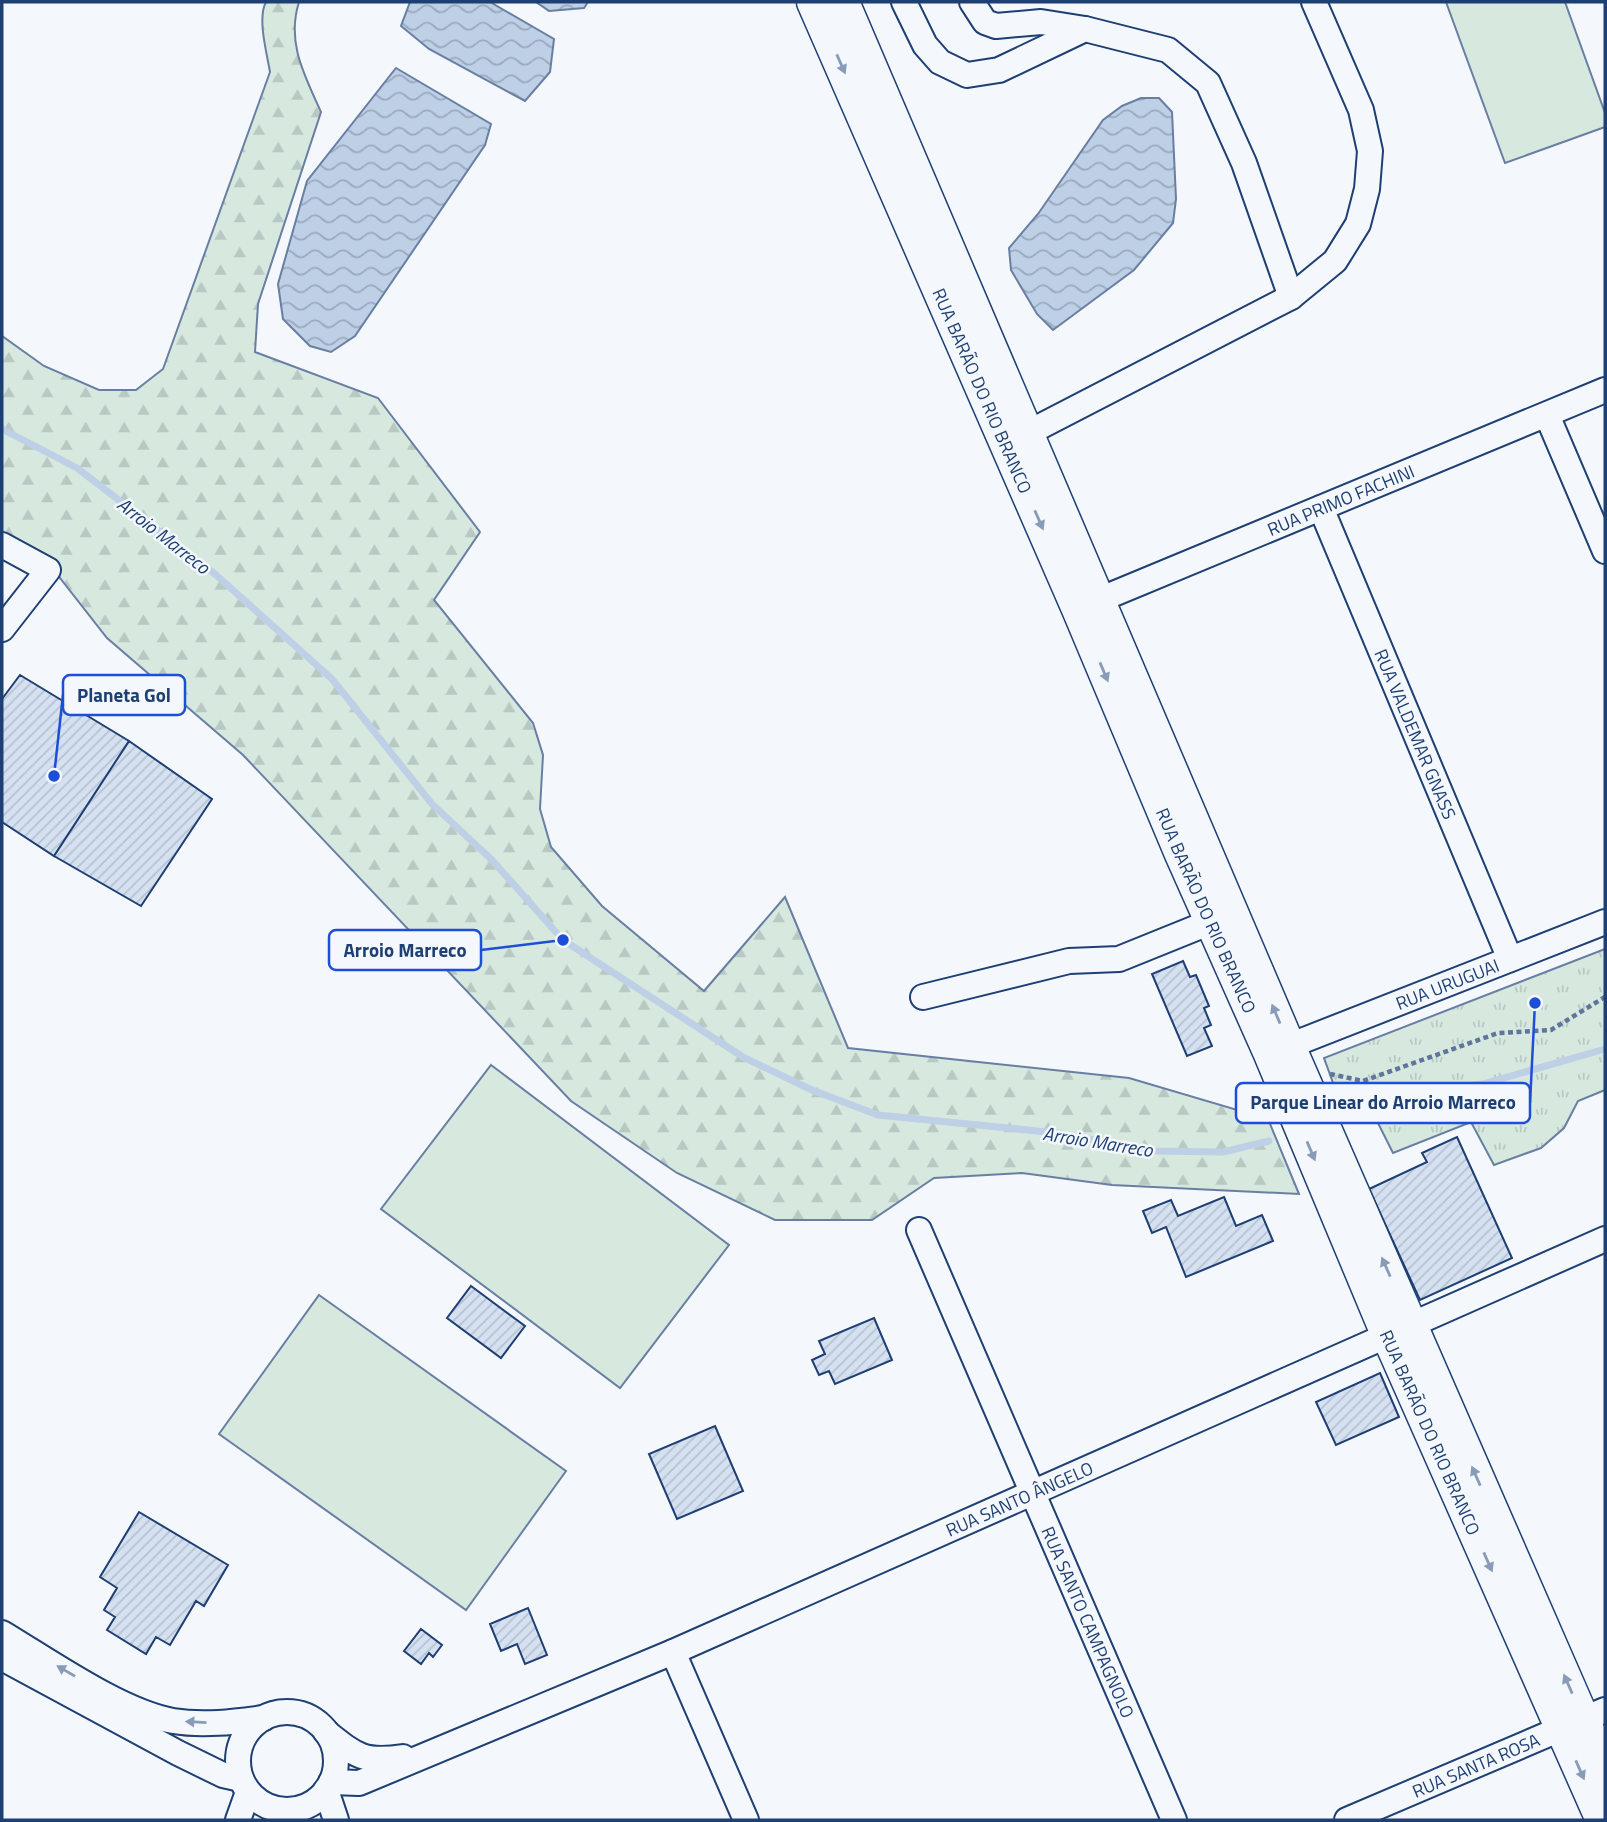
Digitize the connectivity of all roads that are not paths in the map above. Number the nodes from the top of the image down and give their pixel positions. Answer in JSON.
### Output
{"nodes":[{"id":1,"x":813,"y":2,"type":"edge"},
{"id":2,"x":843,"y":2,"type":"edge"},
{"id":3,"x":904,"y":2,"type":"edge"},
{"id":4,"x":972,"y":2,"type":"edge"},
{"id":5,"x":1314,"y":2,"type":"edge"},
{"id":6,"x":1033,"y":12,"type":"edge"},
{"id":7,"x":1085,"y":29,"type":"junction"},
{"id":8,"x":1056,"y":43,"type":"junction"},
{"id":9,"x":1291,"y":297,"type":"junction"},
{"id":10,"x":1605,"y":390,"type":"edge"},
{"id":11,"x":1547,"y":415,"type":"junction"},
{"id":12,"x":1016,"y":439,"type":"junction"},
{"id":13,"x":1321,"y":508,"type":"junction"},
{"id":14,"x":2,"y":545,"type":"edge"},
{"id":15,"x":1605,"y":551,"type":"edge"},
{"id":16,"x":1088,"y":604,"type":"junction"},
{"id":17,"x":2,"y":629,"type":"edge"},
{"id":18,"x":1223,"y":917,"type":"junction"},
{"id":19,"x":1605,"y":922,"type":"edge"},
{"id":20,"x":1510,"y":959,"type":"junction"},
{"id":21,"x":923,"y":997,"type":"dead end"},
{"id":22,"x":1289,"y":1046,"type":"junction"},
{"id":23,"x":1342,"y":1194,"type":"junction"},
{"id":24,"x":919,"y":1230,"type":"dead end"},
{"id":25,"x":1605,"y":1239,"type":"edge"},
{"id":26,"x":1399,"y":1329,"type":"junction"},
{"id":27,"x":1032,"y":1492,"type":"junction"},
{"id":28,"x":2,"y":1633,"type":"edge"},
{"id":29,"x":673,"y":1652,"type":"junction"},
{"id":30,"x":2,"y":1658,"type":"edge"},
{"id":31,"x":122,"y":1713,"type":"junction"},
{"id":32,"x":264,"y":1718,"type":"junction"},
{"id":33,"x":1583,"y":1719,"type":"edge"},
{"id":34,"x":326,"y":1732,"type":"junction"},
{"id":35,"x":431,"y":1752,"type":"junction"},
{"id":36,"x":1605,"y":1769,"type":"edge"},
{"id":37,"x":245,"y":1785,"type":"junction"},
{"id":38,"x":329,"y":1786,"type":"junction"},
{"id":39,"x":286,"y":1815,"type":"edge"},
{"id":40,"x":237,"y":1820,"type":"edge"},
{"id":41,"x":336,"y":1820,"type":"edge"},
{"id":42,"x":746,"y":1820,"type":"edge"},
{"id":43,"x":1174,"y":1820,"type":"edge"},
{"id":44,"x":1348,"y":1820,"type":"edge"},
{"id":45,"x":1602,"y":1820,"type":"edge"}],
"edges":[{"from":1,"to":12,"type":"main road","name":"RUA BARÃO DO RIO BRANCO","one_way":true},
{"from":2,"to":12,"type":"main road","name":"RUA BARÃO DO RIO BRANCO"},
{"from":3,"to":8,"type":"street"},
{"from":4,"to":6,"type":"street"},
{"from":5,"to":9,"type":"street"},
{"from":6,"to":7,"type":"street"},
{"from":6,"to":8,"type":"street"},
{"from":7,"to":8,"type":"street"},
{"from":7,"to":9,"type":"street"},
{"from":9,"to":12,"type":"street"},
{"from":10,"to":11,"type":"street","name":"RUA PRIMO FACHINI"},
{"from":11,"to":13,"type":"street","name":"RUA PRIMO FACHINI"},
{"from":11,"to":15,"type":"street"},
{"from":12,"to":16,"type":"main road","name":"RUA BARÃO DO RIO BRANCO"},
{"from":13,"to":16,"type":"street","name":"RUA PRIMO FACHINI"},
{"from":13,"to":20,"type":"street","name":"RUA VALDEMAR GNASS"},
{"from":14,"to":17,"type":"street"},
{"from":16,"to":18,"type":"main road","name":"RUA BARÃO DO RIO BRANCO"},
{"from":18,"to":21,"type":"street"},
{"from":22,"to":18,"type":"main road","name":"RUA BARÃO DO RIO BRANCO","one_way":true},
{"from":18,"to":23,"type":"main road","name":"RUA BARÃO DO RIO BRANCO","one_way":true},
{"from":19,"to":20,"type":"street","name":"RUA URUGUAI"},
{"from":20,"to":22,"type":"street","name":"RUA URUGUAI"},
{"from":22,"to":23,"type":"main road","name":"RUA BARÃO DO RIO BRANCO"},
{"from":23,"to":26,"type":"main road","name":"RUA BARÃO DO RIO BRANCO"},
{"from":24,"to":27,"type":"street","name":"RUA SANTO CAMPAGNOLO"},
{"from":25,"to":26,"type":"street","name":"RUA SANTO ÂNGELO"},
{"from":26,"to":27,"type":"street","name":"RUA SANTO ÂNGELO"},
{"from":26,"to":33,"type":"main road","name":"RUA BARÃO DO RIO BRANCO"},
{"from":27,"to":29,"type":"street","name":"RUA SANTO ÂNGELO"},
{"from":27,"to":43,"type":"street","name":"RUA SANTO CAMPAGNOLO"},
{"from":31,"to":28,"type":"street","one_way":true},
{"from":29,"to":35,"type":"street","name":"RUA SANTO ÂNGELO"},
{"from":29,"to":42,"type":"street"},
{"from":30,"to":31,"type":"street"},
{"from":32,"to":31,"type":"street","one_way":true},
{"from":31,"to":37,"type":"street"},
{"from":32,"to":34,"type":"street"},
{"from":32,"to":37,"type":"street"},
{"from":33,"to":36,"type":"main road","name":"RUA BARÃO DO RIO BRANCO"},
{"from":33,"to":44,"type":"street","name":"RUA SANTA ROSA"},
{"from":33,"to":45,"type":"main road","name":"RUA BARÃO DO RIO BRANCO","one_way":true},
{"from":34,"to":35,"type":"street"},
{"from":34,"to":38,"type":"street"},
{"from":35,"to":38,"type":"street"},
{"from":37,"to":39,"type":"street"},
{"from":37,"to":40,"type":"street"},
{"from":38,"to":39,"type":"street"},
{"from":38,"to":41,"type":"street"}]}
